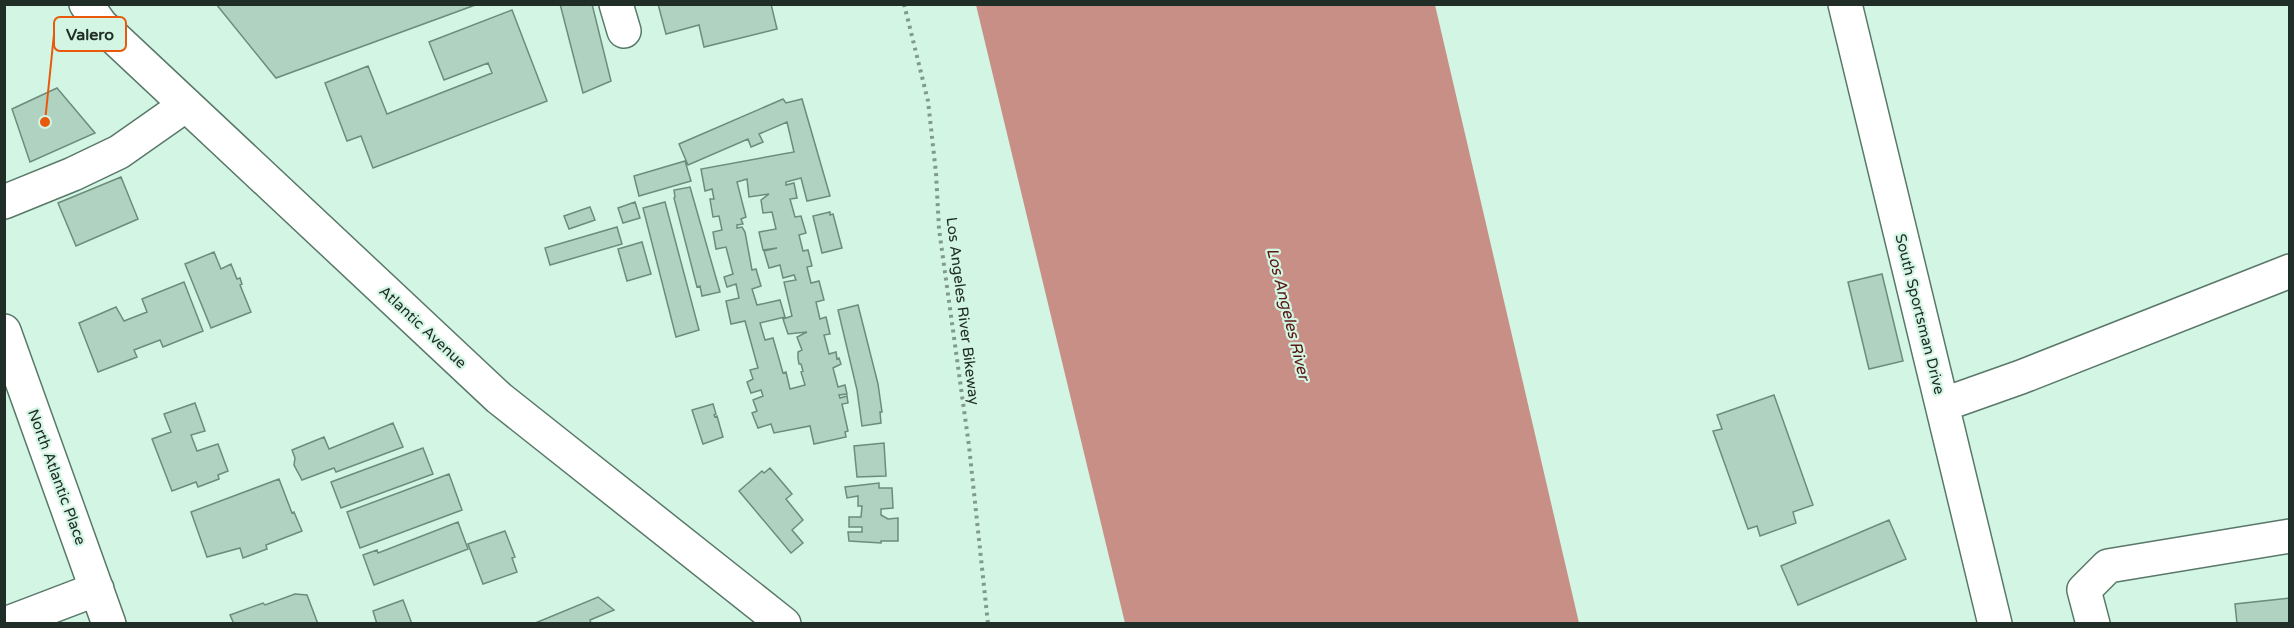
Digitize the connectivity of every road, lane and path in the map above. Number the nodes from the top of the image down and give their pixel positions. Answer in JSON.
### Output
{"nodes":[{"id":1,"x":86,"y":4,"type":"edge"},
{"id":2,"x":904,"y":4,"type":"edge"},
{"id":3,"x":1845,"y":4,"type":"edge"},
{"id":4,"x":186,"y":105,"type":"junction"},
{"id":5,"x":4,"y":202,"type":"edge"},
{"id":6,"x":2289,"y":271,"type":"edge"},
{"id":7,"x":4,"y":332,"type":"edge"},
{"id":8,"x":1942,"y":405,"type":"junction"},
{"id":9,"x":2289,"y":536,"type":"edge"},
{"id":10,"x":97,"y":589,"type":"junction"},
{"id":11,"x":5,"y":624,"type":"edge"},
{"id":12,"x":109,"y":624,"type":"edge"},
{"id":13,"x":784,"y":624,"type":"edge"},
{"id":14,"x":988,"y":624,"type":"edge"},
{"id":15,"x":1995,"y":624,"type":"edge"},
{"id":16,"x":2092,"y":624,"type":"edge"}],
"edges":[{"from":1,"to":4,"type":"street","name":"Atlantic Avenue"},
{"from":2,"to":14,"type":"path","name":"Los Angeles River Bikeway"},
{"from":3,"to":8,"type":"street","name":"South Sportsman Drive"},
{"from":4,"to":5,"type":"street"},
{"from":4,"to":13,"type":"street","name":"Atlantic Avenue"},
{"from":6,"to":8,"type":"street"},
{"from":7,"to":10,"type":"street","name":"North Atlantic Place"},
{"from":8,"to":15,"type":"street","name":"South Sportsman Drive"},
{"from":9,"to":16,"type":"street"},
{"from":10,"to":11,"type":"street"},
{"from":10,"to":12,"type":"street","name":"North Atlantic Place"}]}
